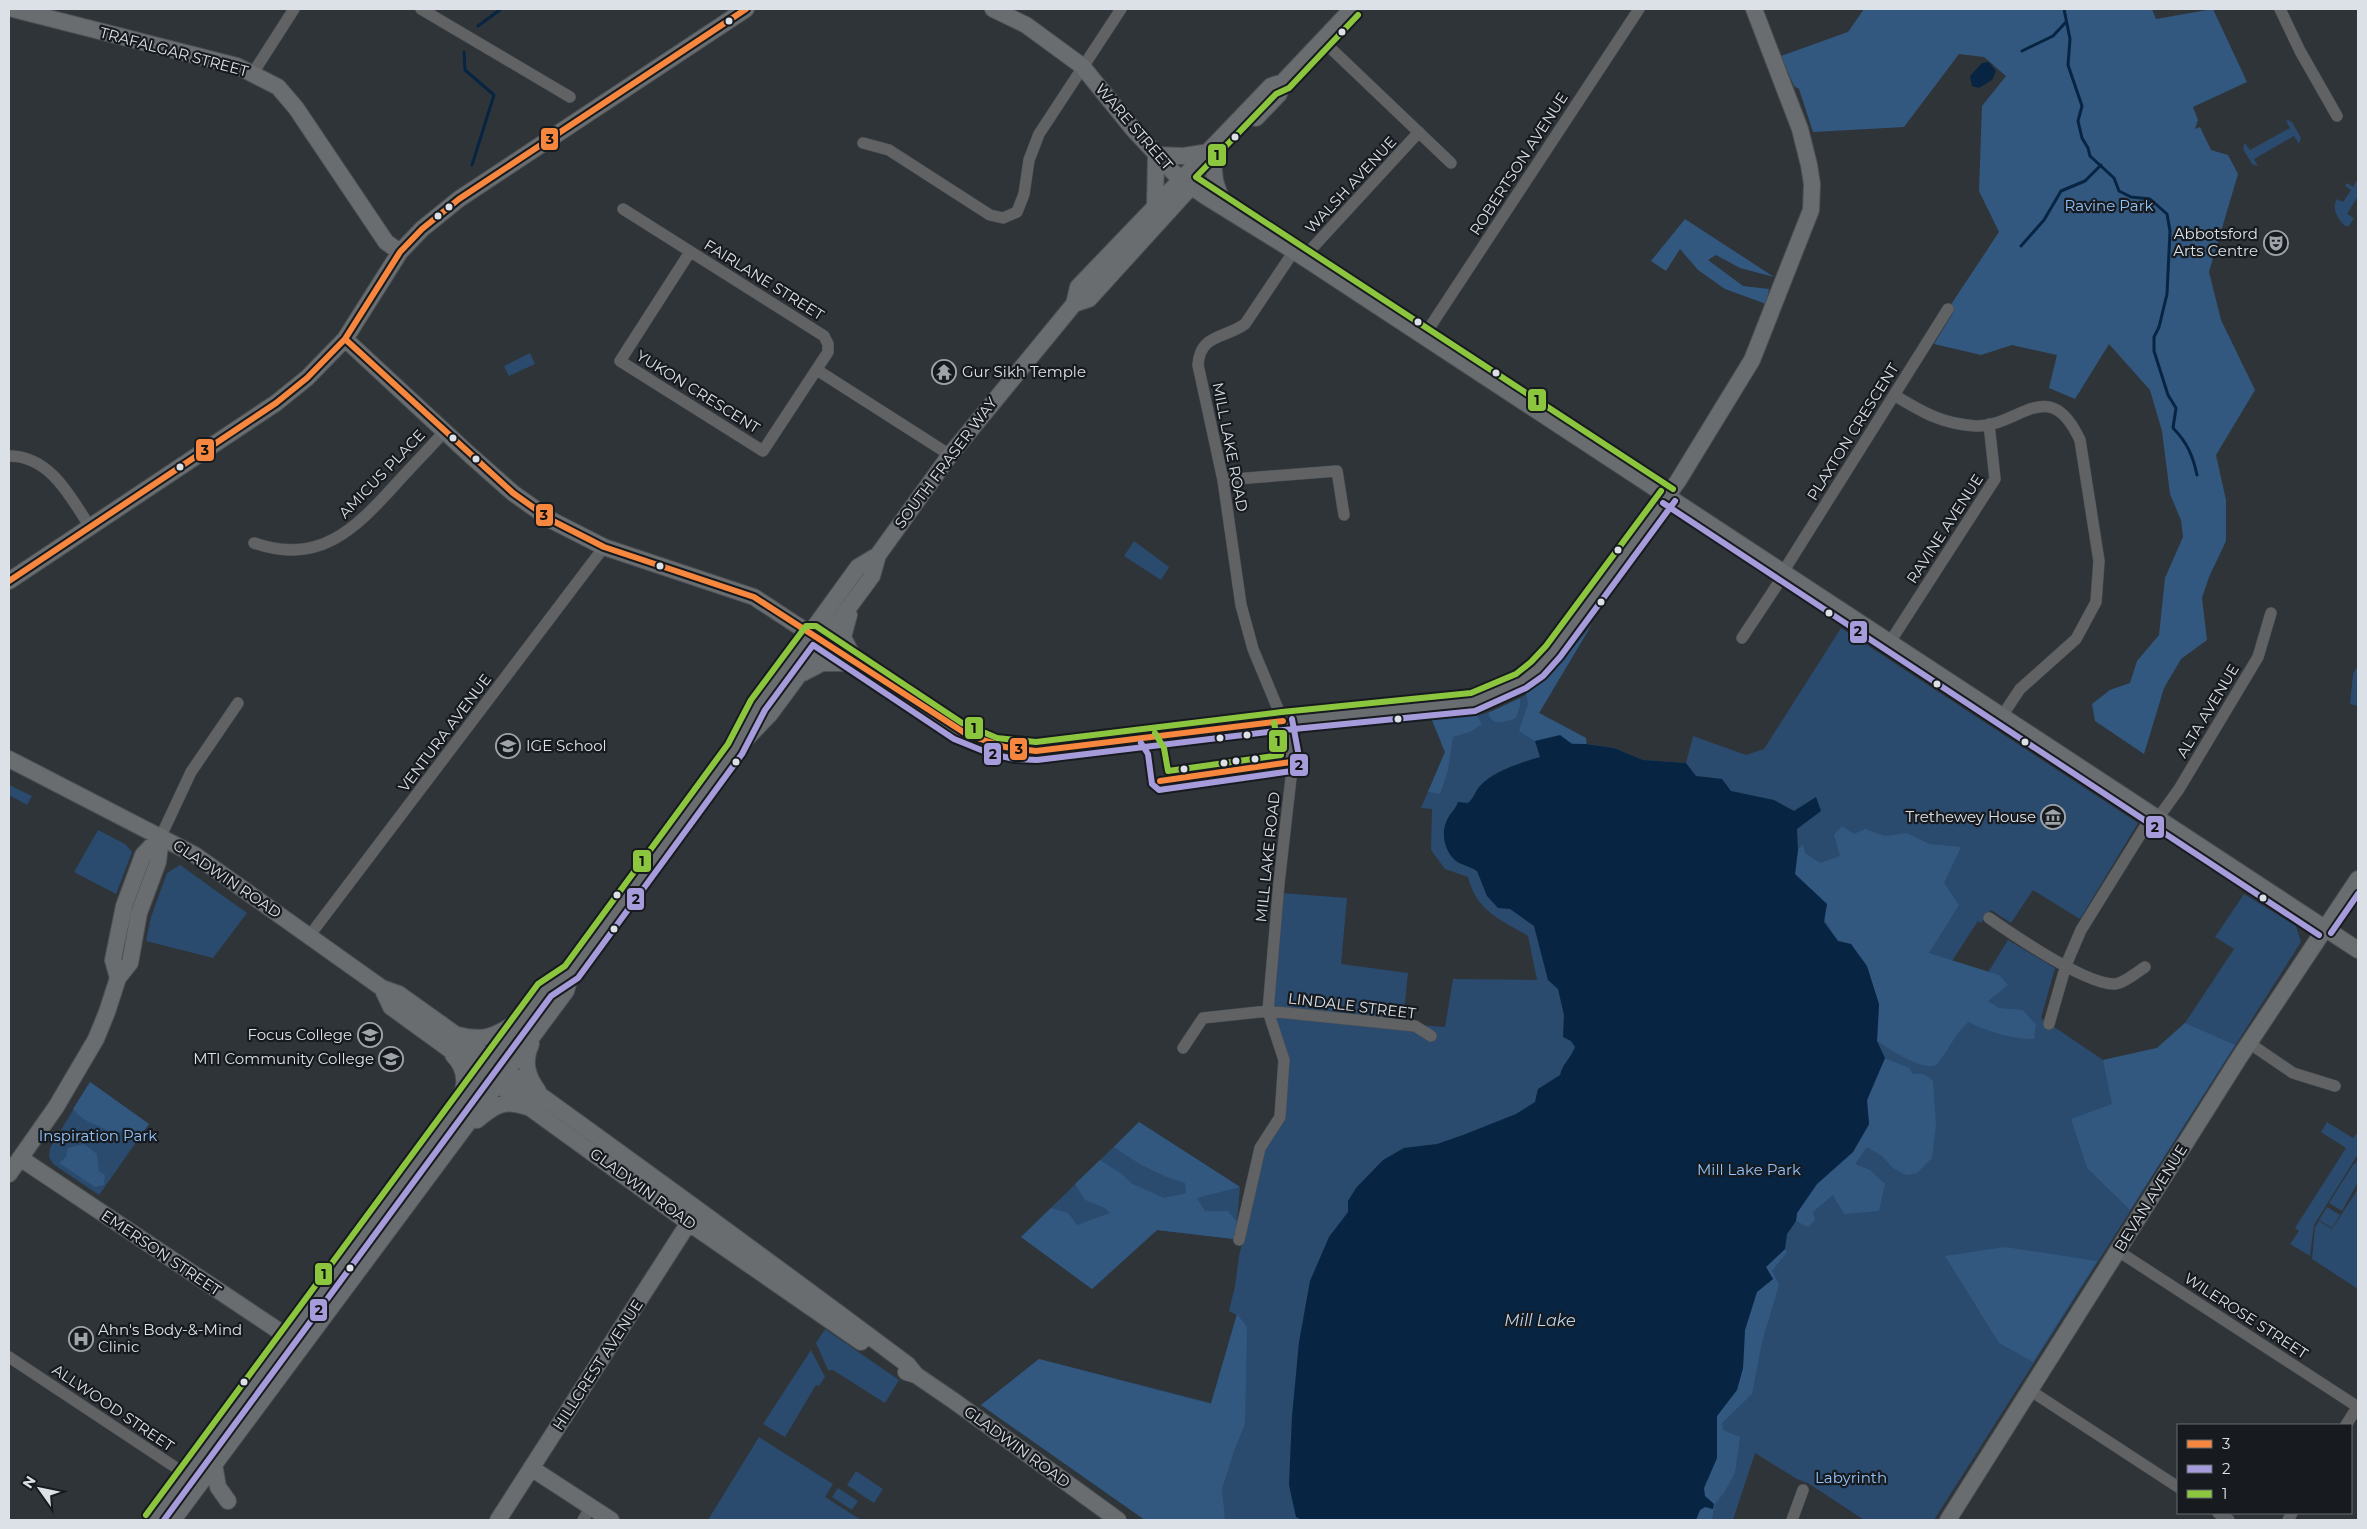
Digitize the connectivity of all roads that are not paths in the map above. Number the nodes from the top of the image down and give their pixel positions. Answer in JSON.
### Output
{"nodes":[{"id":1,"x":13,"y":9,"type":"edge"},
{"id":2,"x":294,"y":9,"type":"edge"},
{"id":3,"x":421,"y":9,"type":"edge"},
{"id":4,"x":746,"y":9,"type":"edge"},
{"id":5,"x":993,"y":9,"type":"edge"},
{"id":6,"x":1121,"y":9,"type":"edge"},
{"id":7,"x":1352,"y":9,"type":"edge"},
{"id":8,"x":1639,"y":9,"type":"edge"},
{"id":9,"x":1754,"y":9,"type":"edge"},
{"id":10,"x":2280,"y":9,"type":"edge"},
{"id":11,"x":1322,"y":40,"type":"junction"},
{"id":12,"x":1082,"y":66,"type":"junction"},
{"id":13,"x":253,"y":73,"type":"junction"},
{"id":14,"x":570,"y":97,"type":"dead end"},
{"id":15,"x":2337,"y":116,"type":"dead end"},
{"id":16,"x":1420,"y":132,"type":"junction"},
{"id":17,"x":863,"y":143,"type":"dead end"},
{"id":18,"x":1156,"y":155,"type":"junction"},
{"id":19,"x":1211,"y":157,"type":"junction"},
{"id":20,"x":1451,"y":163,"type":"dead end"},
{"id":21,"x":1186,"y":182,"type":"junction"},
{"id":22,"x":1154,"y":207,"type":"junction"},
{"id":23,"x":1224,"y":207,"type":"junction"},
{"id":24,"x":623,"y":209,"type":"dead end"},
{"id":25,"x":400,"y":252,"type":"junction"},
{"id":26,"x":690,"y":252,"type":"junction"},
{"id":27,"x":1299,"y":254,"type":"junction"},
{"id":28,"x":1074,"y":304,"type":"junction"},
{"id":29,"x":1948,"y":309,"type":"dead end"},
{"id":30,"x":1424,"y":336,"type":"junction"},
{"id":31,"x":345,"y":339,"type":"junction"},
{"id":32,"x":816,"y":370,"type":"junction"},
{"id":33,"x":1894,"y":395,"type":"junction"},
{"id":34,"x":1989,"y":424,"type":"junction"},
{"id":35,"x":444,"y":432,"type":"junction"},
{"id":36,"x":9,"y":456,"type":"edge"},
{"id":37,"x":950,"y":456,"type":"junction"},
{"id":38,"x":1223,"y":480,"type":"junction"},
{"id":39,"x":1668,"y":496,"type":"junction"},
{"id":40,"x":1344,"y":515,"type":"dead end"},
{"id":41,"x":90,"y":526,"type":"junction"},
{"id":42,"x":254,"y":543,"type":"dead end"},
{"id":43,"x":604,"y":547,"type":"junction"},
{"id":44,"x":878,"y":555,"type":"junction"},
{"id":45,"x":1784,"y":572,"type":"junction"},
{"id":46,"x":9,"y":581,"type":"edge"},
{"id":47,"x":855,"y":599,"type":"junction"},
{"id":48,"x":2271,"y":613,"type":"dead end"},
{"id":49,"x":817,"y":637,"type":"junction"},
{"id":50,"x":1742,"y":638,"type":"dead end"},
{"id":51,"x":1890,"y":642,"type":"junction"},
{"id":52,"x":856,"y":663,"type":"junction"},
{"id":53,"x":799,"y":675,"type":"junction"},
{"id":54,"x":238,"y":703,"type":"dead end"},
{"id":55,"x":2002,"y":716,"type":"junction"},
{"id":56,"x":1283,"y":721,"type":"junction"},
{"id":57,"x":735,"y":749,"type":"junction"},
{"id":58,"x":9,"y":759,"type":"edge"},
{"id":59,"x":2155,"y":816,"type":"junction"},
{"id":60,"x":160,"y":836,"type":"junction"},
{"id":61,"x":2358,"y":879,"type":"edge"},
{"id":62,"x":1989,"y":918,"type":"dead end"},
{"id":63,"x":2324,"y":928,"type":"junction"},
{"id":64,"x":310,"y":935,"type":"junction"},
{"id":65,"x":2358,"y":950,"type":"edge"},
{"id":66,"x":2066,"y":965,"type":"junction"},
{"id":67,"x":2144,"y":967,"type":"dead end"},
{"id":68,"x":570,"y":973,"type":"junction"},
{"id":69,"x":1268,"y":1011,"type":"junction"},
{"id":70,"x":523,"y":1019,"type":"junction"},
{"id":71,"x":2049,"y":1024,"type":"dead end"},
{"id":72,"x":538,"y":1029,"type":"junction"},
{"id":73,"x":1431,"y":1036,"type":"dead end"},
{"id":74,"x":448,"y":1038,"type":"junction"},
{"id":75,"x":2249,"y":1044,"type":"junction"},
{"id":76,"x":1183,"y":1048,"type":"dead end"},
{"id":77,"x":488,"y":1067,"type":"junction"},
{"id":78,"x":502,"y":1078,"type":"junction"},
{"id":79,"x":2335,"y":1086,"type":"dead end"},
{"id":80,"x":537,"y":1103,"type":"junction"},
{"id":81,"x":448,"y":1120,"type":"junction"},
{"id":82,"x":459,"y":1136,"type":"junction"},
{"id":83,"x":20,"y":1158,"type":"junction"},
{"id":84,"x":9,"y":1174,"type":"edge"},
{"id":85,"x":693,"y":1216,"type":"junction"},
{"id":86,"x":1239,"y":1240,"type":"dead end"},
{"id":87,"x":2118,"y":1251,"type":"junction"},
{"id":88,"x":288,"y":1337,"type":"junction"},
{"id":89,"x":303,"y":1347,"type":"junction"},
{"id":90,"x":9,"y":1357,"type":"edge"},
{"id":91,"x":2031,"y":1391,"type":"junction"},
{"id":92,"x":2355,"y":1415,"type":"edge"},
{"id":93,"x":214,"y":1464,"type":"junction"},
{"id":94,"x":531,"y":1468,"type":"junction"},
{"id":95,"x":193,"y":1479,"type":"junction"},
{"id":96,"x":2177,"y":1486,"type":"edge"},
{"id":97,"x":1803,"y":1490,"type":"dead end"},
{"id":98,"x":587,"y":1514,"type":"edge"},
{"id":99,"x":153,"y":1520,"type":"edge"},
{"id":100,"x":172,"y":1520,"type":"edge"},
{"id":101,"x":498,"y":1520,"type":"edge"},
{"id":102,"x":611,"y":1520,"type":"edge"},
{"id":103,"x":1118,"y":1520,"type":"edge"},
{"id":104,"x":1792,"y":1520,"type":"edge"},
{"id":105,"x":1949,"y":1520,"type":"edge"}],
"edges":[{"from":1,"to":13,"type":"main road","name":"TRAFALGAR STREET"},
{"from":2,"to":13,"type":"street"},
{"from":3,"to":14,"type":"street"},
{"from":4,"to":25,"type":"main road"},
{"from":5,"to":12,"type":"main road","name":"WARE STREET"},
{"from":6,"to":12,"type":"street"},
{"from":7,"to":11,"type":"main road","name":"SOUTH FRASER WAY"},
{"from":8,"to":30,"type":"street","name":"ROBERTSON AVENUE"},
{"from":9,"to":39,"type":"main road"},
{"from":10,"to":15,"type":"street"},
{"from":11,"to":16,"type":"street"},
{"from":11,"to":19,"type":"main road","name":"SOUTH FRASER WAY"},
{"from":12,"to":17,"type":"street"},
{"from":12,"to":18,"type":"main road","name":"WARE STREET"},
{"from":13,"to":25,"type":"main road","name":"TRAFALGAR STREET"},
{"from":16,"to":20,"type":"street"},
{"from":16,"to":27,"type":"street","name":"WALSH AVENUE"},
{"from":18,"to":19,"type":"main road"},
{"from":18,"to":21,"type":"main road","name":"WARE STREET"},
{"from":18,"to":22,"type":"main road"},
{"from":19,"to":21,"type":"main road","name":"SOUTH FRASER WAY"},
{"from":19,"to":23,"type":"main road"},
{"from":21,"to":22,"type":"main road","name":"SOUTH FRASER WAY"},
{"from":21,"to":23,"type":"main road","name":"WARE STREET"},
{"from":21,"to":28,"type":"main road","name":"SOUTH FRASER WAY"},
{"from":22,"to":28,"type":"main road","name":"SOUTH FRASER WAY"},
{"from":23,"to":27,"type":"main road","name":"WARE STREET"},
{"from":24,"to":26,"type":"street","name":"FAIRLANE STREET"},
{"from":25,"to":31,"type":"main road"},
{"from":26,"to":32,"type":"street","name":"FAIRLANE STREET"},
{"from":26,"to":32,"type":"street","name":"YUKON CRESCENT"},
{"from":27,"to":30,"type":"main road","name":"WARE STREET"},
{"from":27,"to":38,"type":"street","name":"MILL LAKE ROAD"},
{"from":28,"to":37,"type":"main road","name":"SOUTH FRASER WAY"},
{"from":29,"to":33,"type":"street","name":"PLAXTON CRESCENT"},
{"from":30,"to":39,"type":"main road","name":"WARE STREET"},
{"from":31,"to":35,"type":"main road"},
{"from":31,"to":41,"type":"main road"},
{"from":32,"to":37,"type":"street"},
{"from":33,"to":34,"type":"street"},
{"from":33,"to":45,"type":"street","name":"PLAXTON CRESCENT"},
{"from":34,"to":51,"type":"street","name":"RAVINE AVENUE"},
{"from":34,"to":55,"type":"street"},
{"from":35,"to":42,"type":"street","name":"AMICUS PLACE"},
{"from":35,"to":43,"type":"main road"},
{"from":36,"to":41,"type":"street"},
{"from":37,"to":44,"type":"main road","name":"SOUTH FRASER WAY"},
{"from":38,"to":40,"type":"street"},
{"from":38,"to":56,"type":"street","name":"MILL LAKE ROAD"},
{"from":39,"to":45,"type":"main road","name":"WARE STREET"},
{"from":39,"to":56,"type":"main road"},
{"from":41,"to":46,"type":"main road"},
{"from":43,"to":49,"type":"main road"},
{"from":43,"to":64,"type":"street","name":"VENTURA AVENUE"},
{"from":44,"to":47,"type":"main road","name":"SOUTH FRASER WAY"},
{"from":44,"to":49,"type":"main road","name":"SOUTH FRASER WAY"},
{"from":45,"to":50,"type":"street","name":"PLAXTON CRESCENT"},
{"from":45,"to":51,"type":"main road","name":"WARE STREET"},
{"from":47,"to":49,"type":"main road","name":"SOUTH FRASER WAY"},
{"from":47,"to":52,"type":"main road"},
{"from":48,"to":59,"type":"street","name":"ALTA AVENUE"},
{"from":49,"to":52,"type":"main road"},
{"from":49,"to":53,"type":"main road","name":"SOUTH FRASER WAY"},
{"from":49,"to":57,"type":"main road","name":"SOUTH FRASER WAY"},
{"from":51,"to":55,"type":"main road","name":"WARE STREET"},
{"from":52,"to":53,"type":"main road"},
{"from":52,"to":56,"type":"main road"},
{"from":53,"to":57,"type":"main road","name":"SOUTH FRASER WAY"},
{"from":54,"to":60,"type":"street"},
{"from":55,"to":59,"type":"main road","name":"WARE STREET"},
{"from":56,"to":69,"type":"street","name":"MILL LAKE ROAD"},
{"from":57,"to":68,"type":"main road","name":"SOUTH FRASER WAY"},
{"from":58,"to":60,"type":"main road","name":"GLADWIN ROAD"},
{"from":59,"to":63,"type":"main road","name":"WARE STREET"},
{"from":59,"to":66,"type":"street","name":"ALTA AVENUE"},
{"from":60,"to":64,"type":"main road","name":"GLADWIN ROAD"},
{"from":60,"to":83,"type":"main road"},
{"from":61,"to":63,"type":"main road","name":"BEVAN AVENUE"},
{"from":62,"to":66,"type":"street"},
{"from":63,"to":65,"type":"main road","name":"WARE STREET"},
{"from":63,"to":75,"type":"main road","name":"BEVAN AVENUE"},
{"from":64,"to":74,"type":"main road","name":"GLADWIN ROAD"},
{"from":66,"to":67,"type":"street"},
{"from":66,"to":71,"type":"street","name":"ALTA AVENUE"},
{"from":68,"to":70,"type":"main road","name":"SOUTH FRASER WAY"},
{"from":68,"to":72,"type":"main road","name":"SOUTH FRASER WAY"},
{"from":69,"to":73,"type":"street","name":"LINDALE STREET"},
{"from":69,"to":76,"type":"street","name":"LINDALE STREET"},
{"from":69,"to":86,"type":"street","name":"MILL LAKE ROAD"},
{"from":70,"to":74,"type":"main road"},
{"from":70,"to":77,"type":"main road","name":"SOUTH FRASER WAY"},
{"from":72,"to":78,"type":"main road","name":"SOUTH FRASER WAY"},
{"from":72,"to":80,"type":"main road"},
{"from":74,"to":77,"type":"main road","name":"GLADWIN ROAD"},
{"from":74,"to":81,"type":"main road"},
{"from":75,"to":79,"type":"street"},
{"from":75,"to":87,"type":"main road","name":"BEVAN AVENUE"},
{"from":77,"to":78,"type":"main road","name":"GLADWIN ROAD"},
{"from":77,"to":81,"type":"main road","name":"SOUTH FRASER WAY"},
{"from":78,"to":80,"type":"main road","name":"GLADWIN ROAD"},
{"from":78,"to":82,"type":"main road","name":"SOUTH FRASER WAY"},
{"from":80,"to":82,"type":"main road"},
{"from":80,"to":85,"type":"main road","name":"GLADWIN ROAD"},
{"from":81,"to":88,"type":"main road","name":"SOUTH FRASER WAY"},
{"from":82,"to":89,"type":"main road","name":"SOUTH FRASER WAY"},
{"from":83,"to":84,"type":"main road"},
{"from":83,"to":88,"type":"main road","name":"EMERSON STREET"},
{"from":85,"to":94,"type":"main road","name":"HILLCREST AVENUE"},
{"from":85,"to":103,"type":"main road","name":"GLADWIN ROAD"},
{"from":87,"to":91,"type":"main road","name":"BEVAN AVENUE"},
{"from":87,"to":92,"type":"street","name":"WILEROSE STREET"},
{"from":88,"to":89,"type":"main road","name":"EMERSON STREET"},
{"from":88,"to":95,"type":"main road","name":"SOUTH FRASER WAY"},
{"from":89,"to":93,"type":"main road","name":"SOUTH FRASER WAY"},
{"from":90,"to":95,"type":"street","name":"ALLWOOD STREET"},
{"from":91,"to":96,"type":"street"},
{"from":91,"to":105,"type":"main road","name":"BEVAN AVENUE"},
{"from":93,"to":95,"type":"main road","name":"SOUTH FRASER WAY"},
{"from":93,"to":95,"type":"main road"},
{"from":94,"to":98,"type":"main road"},
{"from":94,"to":101,"type":"main road","name":"HILLCREST AVENUE"},
{"from":95,"to":99,"type":"main road","name":"SOUTH FRASER WAY"},
{"from":95,"to":100,"type":"main road","name":"SOUTH FRASER WAY"},
{"from":97,"to":104,"type":"street"},
{"from":98,"to":102,"type":"main road"}]}
